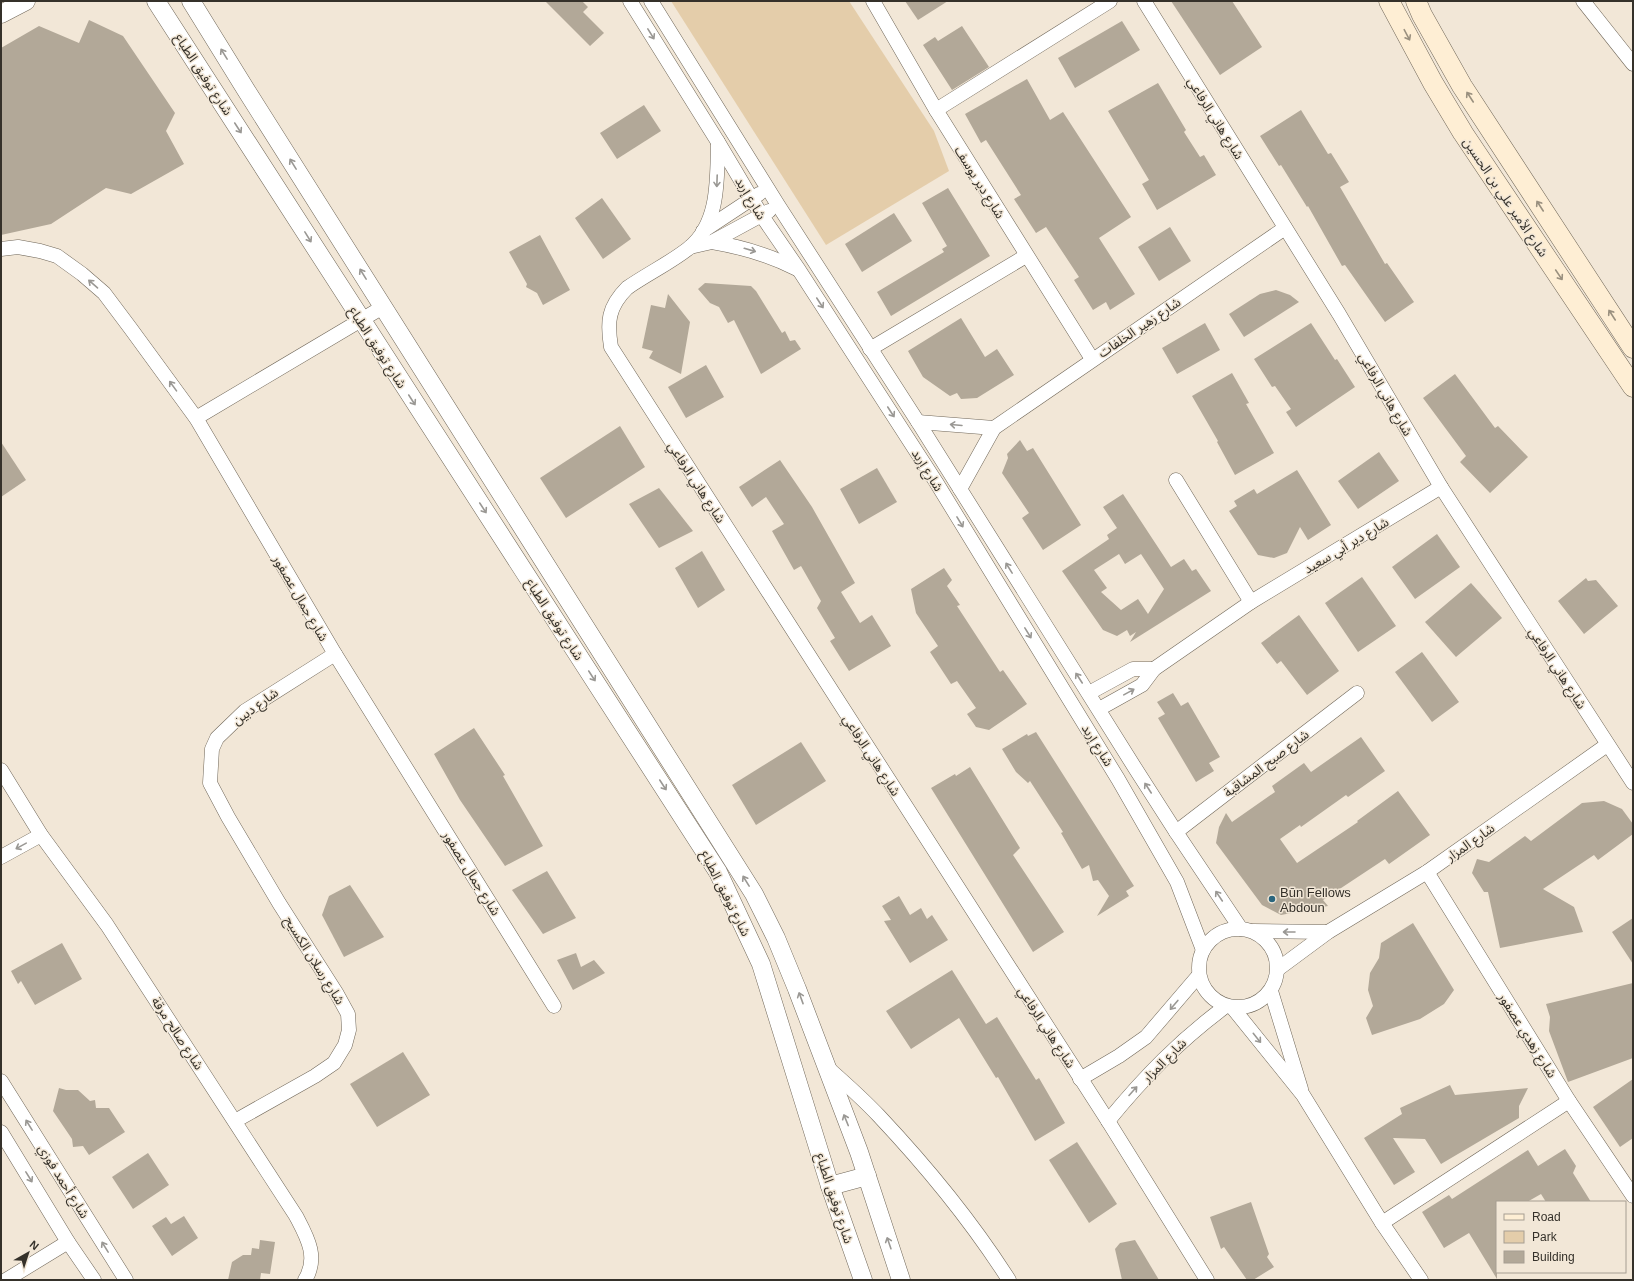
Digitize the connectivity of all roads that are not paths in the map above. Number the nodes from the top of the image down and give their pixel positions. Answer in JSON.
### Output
{"nodes":[{"id":1,"x":26,"y":1,"type":"edge"},
{"id":2,"x":156,"y":1,"type":"edge"},
{"id":3,"x":191,"y":1,"type":"edge"},
{"id":4,"x":630,"y":1,"type":"edge"},
{"id":5,"x":651,"y":1,"type":"edge"},
{"id":6,"x":873,"y":1,"type":"edge"},
{"id":7,"x":1110,"y":1,"type":"edge"},
{"id":8,"x":1144,"y":1,"type":"edge"},
{"id":9,"x":1389,"y":1,"type":"edge"},
{"id":10,"x":1416,"y":1,"type":"edge"},
{"id":11,"x":1583,"y":1,"type":"edge"},
{"id":12,"x":1,"y":14,"type":"edge"},
{"id":13,"x":1633,"y":64,"type":"edge"},
{"id":14,"x":936,"y":110,"type":"junction"},
{"id":15,"x":718,"y":142,"type":"junction"},
{"id":16,"x":768,"y":189,"type":"junction"},
{"id":17,"x":752,"y":200,"type":"junction"},
{"id":18,"x":778,"y":205,"type":"junction"},
{"id":19,"x":762,"y":216,"type":"junction"},
{"id":20,"x":1284,"y":228,"type":"junction"},
{"id":21,"x":707,"y":237,"type":"junction"},
{"id":22,"x":1,"y":249,"type":"edge"},
{"id":23,"x":1026,"y":256,"type":"junction"},
{"id":24,"x":799,"y":270,"type":"junction"},
{"id":25,"x":384,"y":307,"type":"junction"},
{"id":26,"x":360,"y":320,"type":"junction"},
{"id":27,"x":1633,"y":348,"type":"edge"},
{"id":28,"x":870,"y":349,"type":"junction"},
{"id":29,"x":1092,"y":359,"type":"junction"},
{"id":30,"x":1633,"y":387,"type":"edge"},
{"id":31,"x":196,"y":418,"type":"junction"},
{"id":32,"x":918,"y":422,"type":"junction"},
{"id":33,"x":994,"y":428,"type":"junction"},
{"id":34,"x":1176,"y":480,"type":"dead end"},
{"id":35,"x":1441,"y":487,"type":"junction"},
{"id":36,"x":960,"y":489,"type":"junction"},
{"id":37,"x":1251,"y":602,"type":"junction"},
{"id":38,"x":335,"y":654,"type":"junction"},
{"id":39,"x":1154,"y":669,"type":"junction"},
{"id":40,"x":1089,"y":693,"type":"junction"},
{"id":41,"x":1357,"y":693,"type":"dead end"},
{"id":42,"x":1099,"y":709,"type":"junction"},
{"id":43,"x":1607,"y":745,"type":"junction"},
{"id":44,"x":1,"y":770,"type":"edge"},
{"id":45,"x":210,"y":783,"type":"joint"},
{"id":46,"x":1633,"y":783,"type":"edge"},
{"id":47,"x":1176,"y":832,"type":"junction"},
{"id":48,"x":41,"y":835,"type":"junction"},
{"id":49,"x":1,"y":857,"type":"edge"},
{"id":50,"x":1427,"y":872,"type":"junction"},
{"id":51,"x":1246,"y":930,"type":"junction"},
{"id":52,"x":1328,"y":932,"type":"junction"},
{"id":53,"x":1203,"y":950,"type":"junction"},
{"id":54,"x":1278,"y":969,"type":"junction"},
{"id":55,"x":1199,"y":975,"type":"junction"},
{"id":56,"x":1271,"y":991,"type":"junction"},
{"id":57,"x":554,"y":1006,"type":"dead end"},
{"id":58,"x":1229,"y":1007,"type":"junction"},
{"id":59,"x":826,"y":1066,"type":"junction"},
{"id":60,"x":1080,"y":1079,"type":"junction"},
{"id":61,"x":1,"y":1081,"type":"edge"},
{"id":62,"x":1303,"y":1095,"type":"junction"},
{"id":63,"x":1569,"y":1101,"type":"junction"},
{"id":64,"x":236,"y":1121,"type":"junction"},
{"id":65,"x":1108,"y":1121,"type":"junction"},
{"id":66,"x":1,"y":1132,"type":"edge"},
{"id":67,"x":867,"y":1176,"type":"junction"},
{"id":68,"x":830,"y":1186,"type":"junction"},
{"id":69,"x":1633,"y":1196,"type":"edge"},
{"id":70,"x":1382,"y":1222,"type":"junction"},
{"id":71,"x":68,"y":1242,"type":"junction"},
{"id":72,"x":6,"y":1280,"type":"edge"},
{"id":73,"x":94,"y":1280,"type":"edge"},
{"id":74,"x":126,"y":1280,"type":"edge"},
{"id":75,"x":305,"y":1280,"type":"edge"},
{"id":76,"x":863,"y":1280,"type":"edge"},
{"id":77,"x":901,"y":1280,"type":"edge"},
{"id":78,"x":1009,"y":1280,"type":"edge"},
{"id":79,"x":1208,"y":1280,"type":"edge"},
{"id":80,"x":1420,"y":1280,"type":"edge"}],
"edges":[{"from":1,"to":12,"type":"street"},
{"from":2,"to":26,"type":"street","name":"شارع توفيق الطباع","one_way":true},
{"from":25,"to":3,"type":"street","name":"شارع توفيق الطباع","one_way":true},
{"from":4,"to":15,"type":"street","name":"شارع إربد","one_way":true},
{"from":5,"to":16,"type":"street","name":"شارع إربد"},
{"from":6,"to":14,"type":"street","name":"شارع دير يوسف"},
{"from":7,"to":14,"type":"street"},
{"from":8,"to":20,"type":"street","name":"شارع هاني الرفاعي"},
{"from":9,"to":30,"type":"main road","name":"شارع الأمير علي بن الحسين","one_way":true},
{"from":27,"to":10,"type":"main road","name":"شارع الأمير علي بن الحسين","one_way":true},
{"from":11,"to":13,"type":"street"},
{"from":14,"to":23,"type":"street","name":"شارع دير يوسف"},
{"from":15,"to":17,"type":"street","name":"شارع إربد"},
{"from":15,"to":21,"type":"street","one_way":true},
{"from":16,"to":17,"type":"street","name":"شارع هاني الرفاعي"},
{"from":16,"to":18,"type":"street","name":"شارع إربد"},
{"from":17,"to":19,"type":"street","name":"شارع إربد"},
{"from":17,"to":21,"type":"street","name":"شارع هاني الرفاعي"},
{"from":18,"to":19,"type":"street","name":"شارع هاني الرفاعي"},
{"from":18,"to":28,"type":"street","name":"شارع إربد"},
{"from":19,"to":21,"type":"street","name":"شارع هاني الرفاعي"},
{"from":19,"to":24,"type":"street","name":"شارع إربد"},
{"from":20,"to":29,"type":"street","name":"شارع زهير الخلفات"},
{"from":20,"to":35,"type":"street","name":"شارع هاني الرفاعي"},
{"from":21,"to":24,"type":"street","name":"شارع هاني الرفاعي","one_way":true},
{"from":21,"to":60,"type":"street","name":"شارع هاني الرفاعي"},
{"from":31,"to":22,"type":"street","name":"شارع جمال عصفور","one_way":true},
{"from":23,"to":28,"type":"street"},
{"from":23,"to":29,"type":"street","name":"شارع دير يوسف"},
{"from":24,"to":53,"type":"street","name":"شارع إربد","one_way":true},
{"from":25,"to":26,"type":"street"},
{"from":59,"to":25,"type":"street","name":"شارع توفيق الطباع","one_way":true},
{"from":26,"to":31,"type":"street"},
{"from":26,"to":68,"type":"street","name":"شارع توفيق الطباع","one_way":true},
{"from":28,"to":32,"type":"street","name":"شارع إربد"},
{"from":29,"to":33,"type":"street","name":"شارع زهير الخلفات"},
{"from":31,"to":38,"type":"street","name":"شارع جمال عصفور"},
{"from":33,"to":32,"type":"street","one_way":true},
{"from":32,"to":36,"type":"street","name":"شارع إربد"},
{"from":33,"to":36,"type":"street","name":"شارع زهير الخلفات"},
{"from":34,"to":37,"type":"street"},
{"from":35,"to":37,"type":"street","name":"شارع دير أبي سعيد"},
{"from":35,"to":43,"type":"street","name":"شارع هاني الرفاعي"},
{"from":40,"to":36,"type":"street","name":"شارع إربد","one_way":true},
{"from":37,"to":39,"type":"street","name":"شارع دير أبي سعيد"},
{"from":38,"to":45,"type":"street","name":"شارع دبين"},
{"from":38,"to":57,"type":"street","name":"شارع جمال عصفور"},
{"from":39,"to":40,"type":"street"},
{"from":42,"to":39,"type":"street","name":"شارع دير أبي سعيد","one_way":true},
{"from":40,"to":42,"type":"street","name":"شارع إربد"},
{"from":41,"to":47,"type":"street","name":"شارع صبح المشاقبة"},
{"from":47,"to":42,"type":"street","name":"شارع إربد","one_way":true},
{"from":43,"to":46,"type":"street","name":"شارع هاني الرفاعي"},
{"from":43,"to":50,"type":"street","name":"شارع المزار"},
{"from":44,"to":48,"type":"street","name":"شارع صالح مرقة"},
{"from":45,"to":64,"type":"street","name":"شارع رسلان الكسيح"},
{"from":51,"to":47,"type":"street","name":"شارع إربد","one_way":true},
{"from":48,"to":49,"type":"street","one_way":true},
{"from":48,"to":64,"type":"street","name":"شارع صالح مرقة"},
{"from":50,"to":52,"type":"street","name":"شارع المزار"},
{"from":50,"to":63,"type":"street","name":"شارع زهدي عصفور"},
{"from":52,"to":51,"type":"street","one_way":true},
{"from":51,"to":53,"type":"street"},
{"from":51,"to":54,"type":"street"},
{"from":52,"to":54,"type":"street","name":"شارع المزار"},
{"from":53,"to":55,"type":"street"},
{"from":54,"to":56,"type":"street"},
{"from":55,"to":58,"type":"street"},
{"from":55,"to":60,"type":"street","one_way":true},
{"from":56,"to":58,"type":"street"},
{"from":56,"to":62,"type":"street"},
{"from":58,"to":62,"type":"street","one_way":true},
{"from":65,"to":58,"type":"street","name":"شارع المزار","one_way":true},
{"from":67,"to":59,"type":"street","name":"شارع توفيق الطباع","one_way":true},
{"from":59,"to":78,"type":"street"},
{"from":60,"to":65,"type":"street","name":"شارع هاني الرفاعي"},
{"from":74,"to":61,"type":"street","name":"شارع أحمد فوزي","one_way":true},
{"from":62,"to":70,"type":"street"},
{"from":63,"to":69,"type":"street","name":"شارع زهدي عصفور"},
{"from":63,"to":70,"type":"street"},
{"from":64,"to":75,"type":"street","name":"شارع صالح مرقة"},
{"from":65,"to":79,"type":"street","name":"شارع هاني الرفاعي"},
{"from":66,"to":71,"type":"street","one_way":true},
{"from":67,"to":68,"type":"street"},
{"from":77,"to":67,"type":"street","name":"شارع توفيق الطباع","one_way":true},
{"from":68,"to":76,"type":"street","name":"شارع توفيق الطباع"},
{"from":70,"to":80,"type":"street"},
{"from":71,"to":72,"type":"street"},
{"from":71,"to":73,"type":"street"}]}
